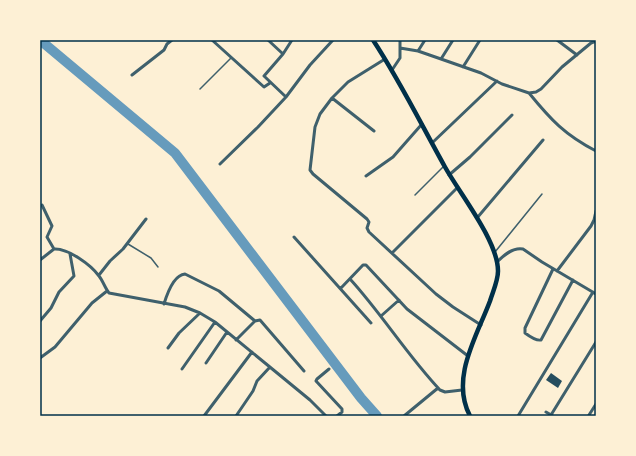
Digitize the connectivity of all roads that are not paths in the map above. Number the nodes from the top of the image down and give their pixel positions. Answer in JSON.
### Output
{"nodes":[{"id":1,"x":172,"y":40,"type":"edge"},
{"id":2,"x":212,"y":40,"type":"edge"},
{"id":3,"x":268,"y":40,"type":"edge"},
{"id":4,"x":292,"y":40,"type":"edge"},
{"id":5,"x":333,"y":40,"type":"edge"},
{"id":6,"x":373,"y":40,"type":"edge"},
{"id":7,"x":400,"y":40,"type":"edge"},
{"id":8,"x":425,"y":40,"type":"edge"},
{"id":9,"x":453,"y":40,"type":"edge"},
{"id":10,"x":480,"y":40,"type":"edge"},
{"id":11,"x":557,"y":40,"type":"edge"},
{"id":12,"x":596,"y":41,"type":"edge"},
{"id":13,"x":400,"y":48,"type":"junction"},
{"id":14,"x":418,"y":51,"type":"junction"},
{"id":15,"x":283,"y":54,"type":"junction"},
{"id":16,"x":577,"y":55,"type":"junction"},
{"id":17,"x":231,"y":58,"type":"junction"},
{"id":18,"x":385,"y":59,"type":"junction"},
{"id":19,"x":441,"y":59,"type":"junction"},
{"id":20,"x":463,"y":67,"type":"junction"},
{"id":21,"x":392,"y":70,"type":"junction"},
{"id":22,"x":132,"y":75,"type":"dead end"},
{"id":23,"x":497,"y":81,"type":"junction"},
{"id":24,"x":270,"y":83,"type":"junction"},
{"id":25,"x":200,"y":89,"type":"dead end"},
{"id":26,"x":529,"y":93,"type":"junction"},
{"id":27,"x":286,"y":97,"type":"junction"},
{"id":28,"x":332,"y":98,"type":"junction"},
{"id":29,"x":512,"y":115,"type":"dead end"},
{"id":30,"x":422,"y":124,"type":"junction"},
{"id":31,"x":374,"y":131,"type":"dead end"},
{"id":32,"x":543,"y":140,"type":"dead end"},
{"id":33,"x":432,"y":143,"type":"junction"},
{"id":34,"x":596,"y":151,"type":"edge"},
{"id":35,"x":220,"y":164,"type":"dead end"},
{"id":36,"x":444,"y":166,"type":"junction"},
{"id":37,"x":449,"y":174,"type":"junction"},
{"id":38,"x":366,"y":176,"type":"dead end"},
{"id":39,"x":457,"y":188,"type":"junction"},
{"id":40,"x":542,"y":194,"type":"dead end"},
{"id":41,"x":415,"y":195,"type":"dead end"},
{"id":42,"x":42,"y":205,"type":"dead end"},
{"id":43,"x":596,"y":211,"type":"edge"},
{"id":44,"x":476,"y":218,"type":"junction"},
{"id":45,"x":146,"y":219,"type":"dead end"},
{"id":46,"x":294,"y":236,"type":"dead end"},
{"id":47,"x":128,"y":244,"type":"junction"},
{"id":48,"x":54,"y":249,"type":"junction"},
{"id":49,"x":392,"y":253,"type":"junction"},
{"id":50,"x":494,"y":253,"type":"junction"},
{"id":51,"x":70,"y":254,"type":"junction"},
{"id":52,"x":40,"y":260,"type":"edge"},
{"id":53,"x":496,"y":262,"type":"junction"},
{"id":54,"x":158,"y":267,"type":"dead end"},
{"id":55,"x":555,"y":270,"type":"junction"},
{"id":56,"x":99,"y":275,"type":"junction"},
{"id":57,"x":350,"y":279,"type":"junction"},
{"id":58,"x":573,"y":280,"type":"junction"},
{"id":59,"x":341,"y":288,"type":"junction"},
{"id":60,"x":107,"y":291,"type":"junction"},
{"id":61,"x":594,"y":293,"type":"edge"},
{"id":62,"x":398,"y":300,"type":"junction"},
{"id":63,"x":164,"y":304,"type":"junction"},
{"id":64,"x":200,"y":313,"type":"junction"},
{"id":65,"x":381,"y":316,"type":"junction"},
{"id":66,"x":40,"y":320,"type":"edge"},
{"id":67,"x":255,"y":321,"type":"junction"},
{"id":68,"x":215,"y":322,"type":"junction"},
{"id":69,"x":371,"y":323,"type":"dead end"},
{"id":70,"x":481,"y":325,"type":"junction"},
{"id":71,"x":227,"y":332,"type":"junction"},
{"id":72,"x":236,"y":340,"type":"junction"},
{"id":73,"x":596,"y":342,"type":"edge"},
{"id":74,"x":168,"y":348,"type":"dead end"},
{"id":75,"x":252,"y":352,"type":"junction"},
{"id":76,"x":468,"y":357,"type":"junction"},
{"id":77,"x":40,"y":358,"type":"edge"},
{"id":78,"x":206,"y":363,"type":"dead end"},
{"id":79,"x":270,"y":367,"type":"junction"},
{"id":80,"x":182,"y":369,"type":"dead end"},
{"id":81,"x":329,"y":369,"type":"dead end"},
{"id":82,"x":304,"y":371,"type":"dead end"},
{"id":83,"x":438,"y":388,"type":"junction"},
{"id":84,"x":462,"y":390,"type":"junction"},
{"id":85,"x":596,"y":404,"type":"edge"},
{"id":86,"x":546,"y":412,"type":"dead end"},
{"id":87,"x":552,"y":415,"type":"edge"},
{"id":88,"x":589,"y":415,"type":"edge"},
{"id":89,"x":204,"y":416,"type":"edge"},
{"id":90,"x":236,"y":416,"type":"edge"},
{"id":91,"x":326,"y":416,"type":"edge"},
{"id":92,"x":337,"y":416,"type":"edge"},
{"id":93,"x":404,"y":416,"type":"edge"},
{"id":94,"x":470,"y":416,"type":"edge"},
{"id":95,"x":518,"y":416,"type":"edge"}],
"edges":[{"from":1,"to":22,"type":"street"},
{"from":2,"to":17,"type":"street"},
{"from":3,"to":15,"type":"street"},
{"from":4,"to":15,"type":"street"},
{"from":5,"to":27,"type":"street"},
{"from":6,"to":18,"type":"main road"},
{"from":7,"to":13,"type":"street"},
{"from":8,"to":14,"type":"street"},
{"from":9,"to":19,"type":"street"},
{"from":10,"to":20,"type":"street"},
{"from":11,"to":16,"type":"street"},
{"from":12,"to":16,"type":"street"},
{"from":13,"to":14,"type":"street"},
{"from":13,"to":21,"type":"street"},
{"from":14,"to":19,"type":"street"},
{"from":15,"to":24,"type":"street"},
{"from":16,"to":26,"type":"street"},
{"from":17,"to":24,"type":"street"},
{"from":17,"to":25,"type":"lane"},
{"from":18,"to":21,"type":"main road"},
{"from":18,"to":28,"type":"street"},
{"from":19,"to":20,"type":"street"},
{"from":20,"to":23,"type":"street"},
{"from":21,"to":30,"type":"main road"},
{"from":23,"to":26,"type":"street"},
{"from":23,"to":33,"type":"street"},
{"from":24,"to":27,"type":"street"},
{"from":26,"to":34,"type":"street"},
{"from":27,"to":35,"type":"street"},
{"from":28,"to":31,"type":"street"},
{"from":28,"to":49,"type":"street"},
{"from":29,"to":37,"type":"street"},
{"from":30,"to":33,"type":"main road"},
{"from":30,"to":38,"type":"street"},
{"from":32,"to":44,"type":"street"},
{"from":33,"to":36,"type":"main road"},
{"from":36,"to":37,"type":"main road"},
{"from":36,"to":41,"type":"lane"},
{"from":37,"to":39,"type":"main road"},
{"from":39,"to":44,"type":"main road"},
{"from":39,"to":49,"type":"street"},
{"from":40,"to":50,"type":"lane"},
{"from":42,"to":48,"type":"street"},
{"from":43,"to":55,"type":"street"},
{"from":44,"to":50,"type":"main road"},
{"from":45,"to":47,"type":"street"},
{"from":46,"to":59,"type":"street"},
{"from":47,"to":54,"type":"lane"},
{"from":47,"to":56,"type":"street"},
{"from":48,"to":51,"type":"street"},
{"from":48,"to":52,"type":"street"},
{"from":49,"to":70,"type":"street"},
{"from":50,"to":53,"type":"main road"},
{"from":51,"to":56,"type":"street"},
{"from":51,"to":66,"type":"street"},
{"from":53,"to":55,"type":"street"},
{"from":53,"to":70,"type":"main road"},
{"from":55,"to":58,"type":"street"},
{"from":55,"to":58,"type":"street"},
{"from":56,"to":60,"type":"street"},
{"from":57,"to":59,"type":"street"},
{"from":57,"to":62,"type":"street"},
{"from":57,"to":65,"type":"street"},
{"from":58,"to":61,"type":"street"},
{"from":59,"to":69,"type":"street"},
{"from":60,"to":63,"type":"street"},
{"from":60,"to":77,"type":"street"},
{"from":61,"to":95,"type":"street"},
{"from":62,"to":65,"type":"street"},
{"from":62,"to":76,"type":"street"},
{"from":63,"to":64,"type":"street"},
{"from":63,"to":67,"type":"street"},
{"from":64,"to":68,"type":"street"},
{"from":64,"to":74,"type":"street"},
{"from":65,"to":83,"type":"street"},
{"from":67,"to":72,"type":"street"},
{"from":67,"to":82,"type":"street"},
{"from":68,"to":71,"type":"street"},
{"from":68,"to":80,"type":"street"},
{"from":70,"to":76,"type":"main road"},
{"from":71,"to":72,"type":"street"},
{"from":71,"to":78,"type":"street"},
{"from":72,"to":75,"type":"street"},
{"from":73,"to":87,"type":"street"},
{"from":75,"to":79,"type":"street"},
{"from":75,"to":89,"type":"street"},
{"from":76,"to":84,"type":"main road"},
{"from":79,"to":90,"type":"street"},
{"from":79,"to":91,"type":"street"},
{"from":81,"to":92,"type":"street"},
{"from":83,"to":84,"type":"street"},
{"from":83,"to":93,"type":"street"},
{"from":84,"to":94,"type":"main road"},
{"from":85,"to":88,"type":"street"},
{"from":86,"to":87,"type":"street"}]}
